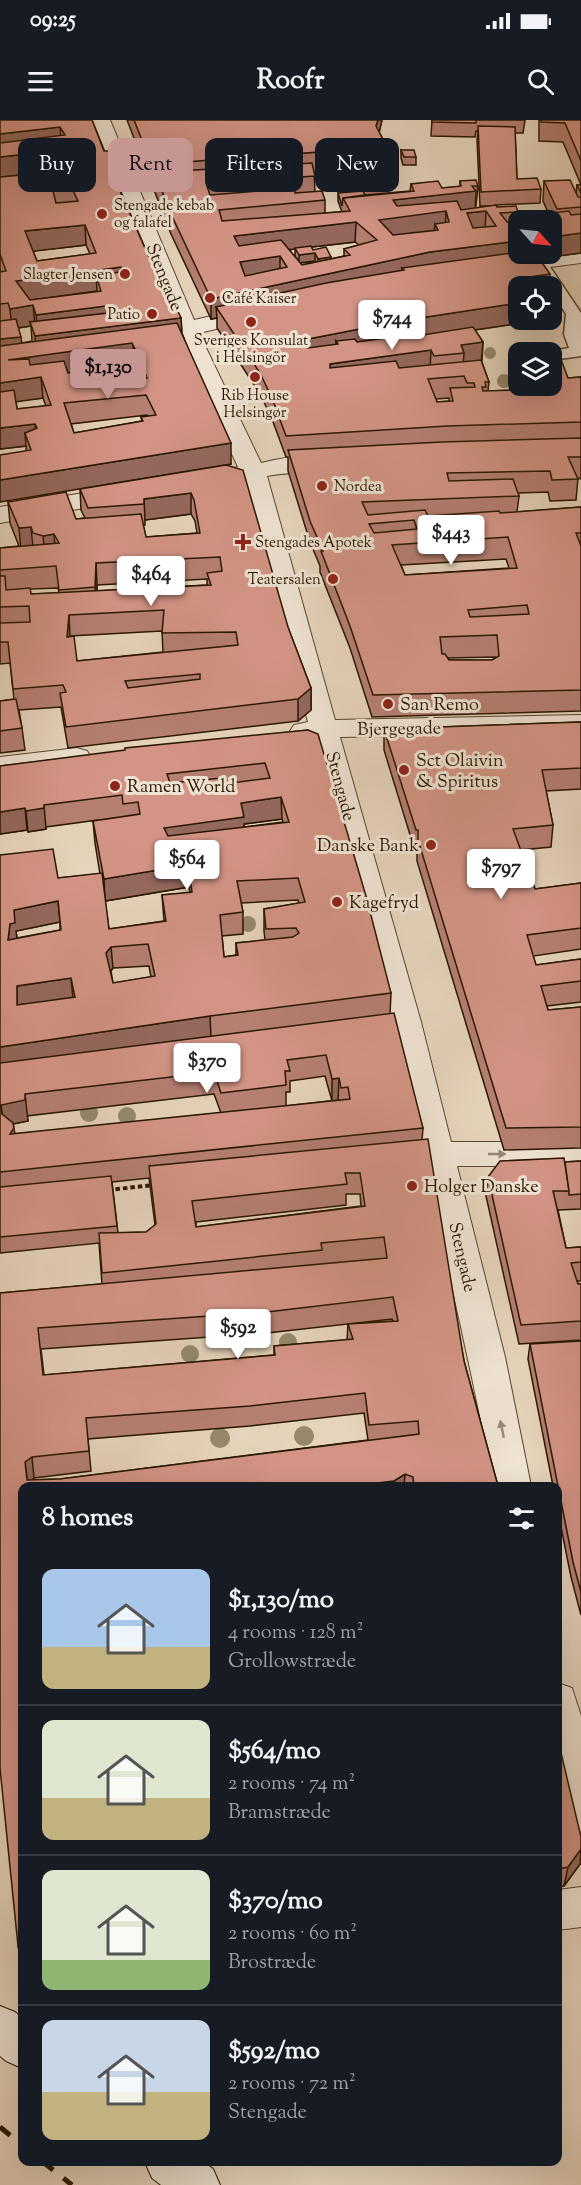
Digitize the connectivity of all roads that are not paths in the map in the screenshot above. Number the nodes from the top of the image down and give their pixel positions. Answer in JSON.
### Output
{"nodes":[{"id":1,"x":100,"y":120,"type":"edge"},
{"id":2,"x":581,"y":256,"type":"edge"},
{"id":3,"x":562,"y":258,"type":"edge"},
{"id":4,"x":520,"y":264,"type":"edge"},
{"id":5,"x":542,"y":264,"type":"edge"},
{"id":6,"x":481,"y":270,"type":"edge"},
{"id":7,"x":286,"y":307,"type":"edge"},
{"id":8,"x":181,"y":337,"type":"junction"},
{"id":9,"x":562,"y":354,"type":"edge"},
{"id":10,"x":354,"y":461,"type":"edge"},
{"id":11,"x":253,"y":472,"type":"junction"},
{"id":12,"x":207,"y":480,"type":"edge"},
{"id":13,"x":150,"y":490,"type":"edge"},
{"id":14,"x":0,"y":515,"type":"edge"},
{"id":15,"x":581,"y":724,"type":"edge"},
{"id":16,"x":325,"y":729,"type":"junction"},
{"id":17,"x":279,"y":734,"type":"edge"},
{"id":18,"x":105,"y":754,"type":"edge"},
{"id":19,"x":0,"y":766,"type":"edge"},
{"id":20,"x":438,"y":1154,"type":"junction"},
{"id":21,"x":581,"y":1154,"type":"edge"},
{"id":22,"x":512,"y":1482,"type":"edge"},
{"id":23,"x":562,"y":1720,"type":"edge"},
{"id":24,"x":581,"y":1813,"type":"edge"},
{"id":25,"x":581,"y":1907,"type":"edge"},
{"id":26,"x":562,"y":1909,"type":"edge"},
{"id":27,"x":173,"y":2166,"type":"edge"},
{"id":28,"x":197,"y":2185,"type":"edge"}],
"edges":[{"from":1,"to":8,"type":"street","name":"Stengade"},
{"from":2,"to":3,"type":"street"},
{"from":4,"to":6,"type":"street"},
{"from":5,"to":9,"type":"lane"},
{"from":7,"to":8,"type":"street"},
{"from":8,"to":11,"type":"street","name":"Stengade"},
{"from":10,"to":11,"type":"street"},
{"from":11,"to":12,"type":"street"},
{"from":11,"to":16,"type":"street","name":"Stengade"},
{"from":13,"to":14,"type":"street"},
{"from":15,"to":16,"type":"street","name":"Bjergegade"},
{"from":16,"to":17,"type":"street","name":"Bjergegade"},
{"from":16,"to":20,"type":"street","name":"Stengade"},
{"from":18,"to":19,"type":"street"},
{"from":20,"to":21,"type":"street","one_way":true},
{"from":22,"to":20,"type":"street","name":"Stengade","one_way":true},
{"from":23,"to":24,"type":"street"},
{"from":25,"to":26,"type":"street"},
{"from":27,"to":28,"type":"street"}]}
